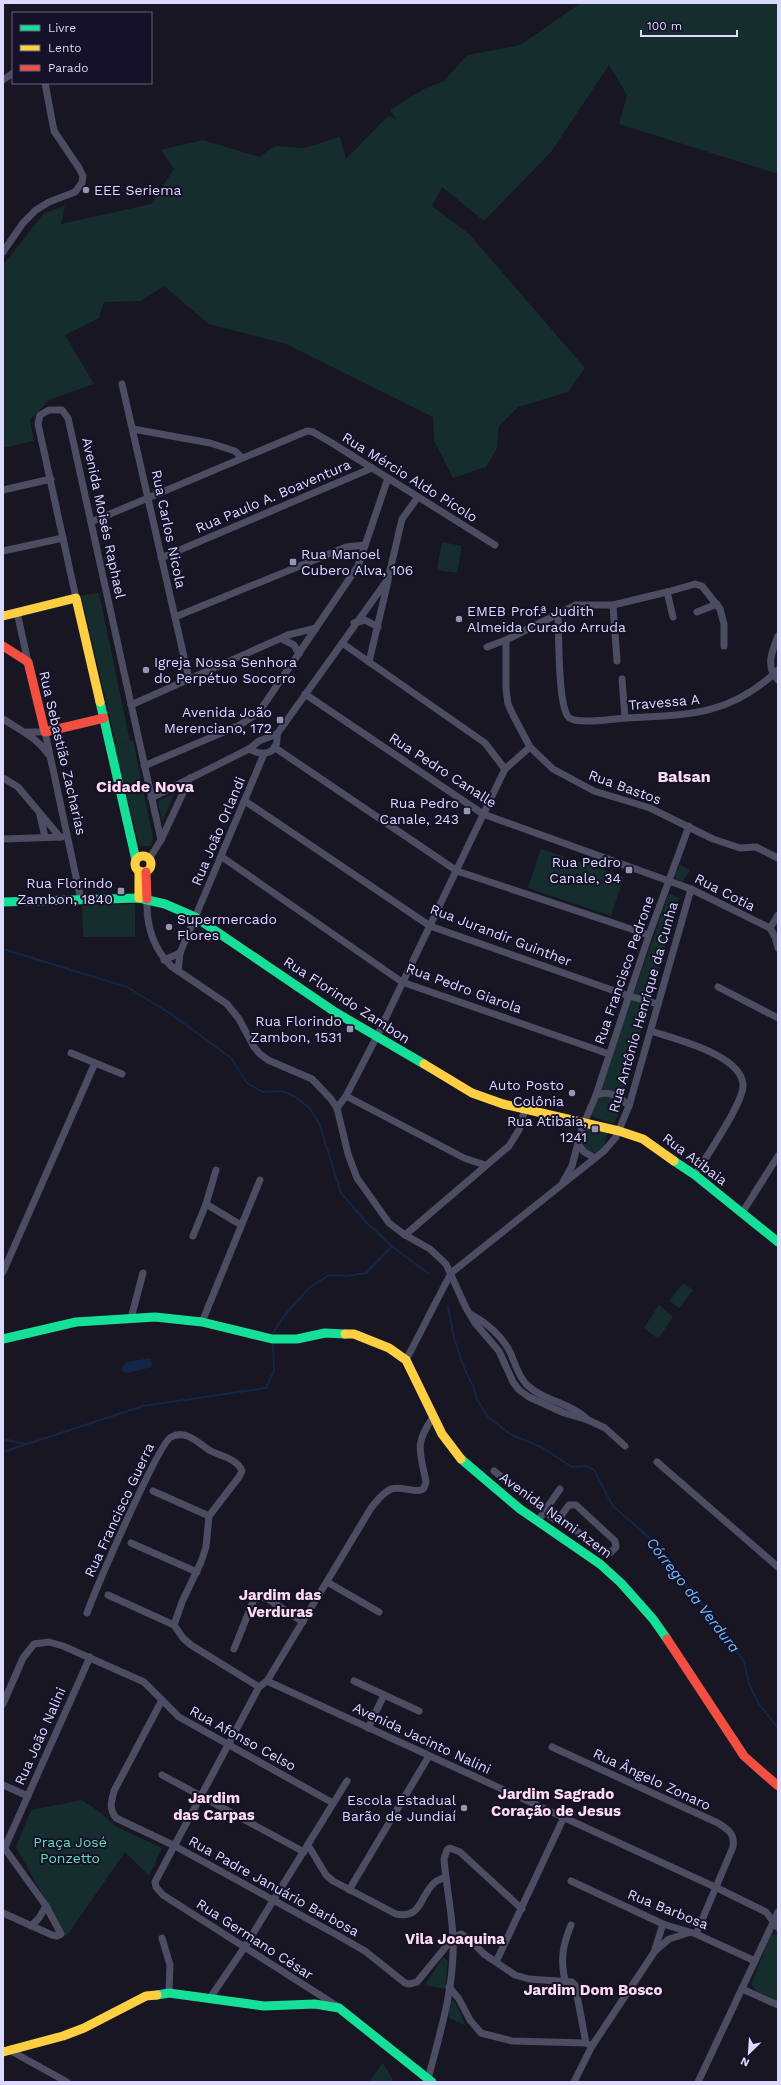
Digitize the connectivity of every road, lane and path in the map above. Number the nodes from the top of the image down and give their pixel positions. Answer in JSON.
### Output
{"nodes":[{"id":1,"x":12,"y":74,"type":"edge"},
{"id":2,"x":3,"y":80,"type":"edge"},
{"id":3,"x":46,"y":84,"type":"edge"},
{"id":4,"x":3,"y":252,"type":"edge"},
{"id":5,"x":122,"y":384,"type":"dead end"},
{"id":6,"x":133,"y":429,"type":"junction"},
{"id":7,"x":241,"y":458,"type":"junction"},
{"id":8,"x":372,"y":468,"type":"junction"},
{"id":9,"x":388,"y":478,"type":"junction"},
{"id":10,"x":51,"y":479,"type":"junction"},
{"id":11,"x":3,"y":490,"type":"edge"},
{"id":12,"x":148,"y":496,"type":"junction"},
{"id":13,"x":418,"y":497,"type":"junction"},
{"id":14,"x":90,"y":522,"type":"junction"},
{"id":15,"x":63,"y":538,"type":"junction"},
{"id":16,"x":365,"y":545,"type":"junction"},
{"id":17,"x":495,"y":545,"type":"dead end"},
{"id":18,"x":3,"y":551,"type":"edge"},
{"id":19,"x":161,"y":558,"type":"junction"},
{"id":20,"x":388,"y":578,"type":"junction"},
{"id":21,"x":667,"y":592,"type":"junction"},
{"id":22,"x":76,"y":598,"type":"junction"},
{"id":23,"x":718,"y":604,"type":"junction"},
{"id":24,"x":613,"y":605,"type":"junction"},
{"id":25,"x":17,"y":612,"type":"junction"},
{"id":26,"x":697,"y":612,"type":"dead end"},
{"id":27,"x":558,"y":614,"type":"junction"},
{"id":28,"x":3,"y":616,"type":"edge"},
{"id":29,"x":673,"y":617,"type":"dead end"},
{"id":30,"x":175,"y":618,"type":"junction"},
{"id":31,"x":354,"y":624,"type":"junction"},
{"id":32,"x":378,"y":627,"type":"junction"},
{"id":33,"x":316,"y":628,"type":"junction"},
{"id":34,"x":778,"y":636,"type":"edge"},
{"id":35,"x":282,"y":640,"type":"junction"},
{"id":36,"x":506,"y":640,"type":"junction"},
{"id":37,"x":342,"y":643,"type":"junction"},
{"id":38,"x":3,"y":646,"type":"edge"},
{"id":39,"x":724,"y":646,"type":"dead end"},
{"id":40,"x":487,"y":647,"type":"dead end"},
{"id":41,"x":299,"y":654,"type":"junction"},
{"id":42,"x":617,"y":661,"type":"dead end"},
{"id":43,"x":28,"y":662,"type":"junction"},
{"id":44,"x":369,"y":662,"type":"junction"},
{"id":45,"x":776,"y":675,"type":"edge"},
{"id":46,"x":189,"y":679,"type":"junction"},
{"id":47,"x":622,"y":679,"type":"dead end"},
{"id":48,"x":305,"y":694,"type":"junction"},
{"id":49,"x":131,"y":705,"type":"junction"},
{"id":50,"x":104,"y":718,"type":"junction"},
{"id":51,"x":625,"y":718,"type":"junction"},
{"id":52,"x":3,"y":720,"type":"edge"},
{"id":53,"x":27,"y":732,"type":"junction"},
{"id":54,"x":45,"y":732,"type":"junction"},
{"id":55,"x":277,"y":734,"type":"junction"},
{"id":56,"x":274,"y":747,"type":"junction"},
{"id":57,"x":530,"y":747,"type":"junction"},
{"id":58,"x":249,"y":749,"type":"junction"},
{"id":59,"x":264,"y":754,"type":"junction"},
{"id":60,"x":51,"y":759,"type":"junction"},
{"id":61,"x":144,"y":766,"type":"junction"},
{"id":62,"x":505,"y":769,"type":"junction"},
{"id":63,"x":3,"y":778,"type":"edge"},
{"id":64,"x":190,"y":778,"type":"junction"},
{"id":65,"x":151,"y":798,"type":"junction"},
{"id":66,"x":245,"y":801,"type":"junction"},
{"id":67,"x":483,"y":814,"type":"junction"},
{"id":68,"x":40,"y":815,"type":"junction"},
{"id":69,"x":689,"y":826,"type":"junction"},
{"id":70,"x":45,"y":837,"type":"junction"},
{"id":71,"x":60,"y":837,"type":"junction"},
{"id":72,"x":68,"y":838,"type":"junction"},
{"id":73,"x":3,"y":839,"type":"edge"},
{"id":74,"x":161,"y":840,"type":"junction"},
{"id":75,"x":222,"y":857,"type":"junction"},
{"id":76,"x":778,"y":858,"type":"edge"},
{"id":77,"x":149,"y":859,"type":"junction"},
{"id":78,"x":136,"y":860,"type":"junction"},
{"id":79,"x":457,"y":871,"type":"junction"},
{"id":80,"x":142,"y":872,"type":"junction"},
{"id":81,"x":668,"y":880,"type":"junction"},
{"id":82,"x":691,"y":889,"type":"junction"},
{"id":83,"x":143,"y":898,"type":"junction"},
{"id":84,"x":81,"y":900,"type":"junction"},
{"id":85,"x":3,"y":902,"type":"edge"},
{"id":86,"x":778,"y":915,"type":"edge"},
{"id":87,"x":195,"y":917,"type":"junction"},
{"id":88,"x":430,"y":926,"type":"junction"},
{"id":89,"x":770,"y":928,"type":"junction"},
{"id":90,"x":649,"y":935,"type":"junction"},
{"id":91,"x":778,"y":948,"type":"edge"},
{"id":92,"x":180,"y":953,"type":"junction"},
{"id":93,"x":164,"y":960,"type":"junction"},
{"id":94,"x":178,"y":971,"type":"junction"},
{"id":95,"x":402,"y":982,"type":"junction"},
{"id":96,"x":718,"y":987,"type":"dead end"},
{"id":97,"x":629,"y":996,"type":"junction"},
{"id":98,"x":658,"y":1004,"type":"junction"},
{"id":99,"x":778,"y":1018,"type":"edge"},
{"id":100,"x":651,"y":1031,"type":"junction"},
{"id":101,"x":376,"y":1038,"type":"junction"},
{"id":102,"x":71,"y":1053,"type":"dead end"},
{"id":103,"x":609,"y":1054,"type":"junction"},
{"id":104,"x":95,"y":1062,"type":"junction"},
{"id":105,"x":122,"y":1074,"type":"dead end"},
{"id":106,"x":596,"y":1095,"type":"junction"},
{"id":107,"x":346,"y":1096,"type":"junction"},
{"id":108,"x":629,"y":1106,"type":"junction"},
{"id":109,"x":337,"y":1108,"type":"junction"},
{"id":110,"x":525,"y":1109,"type":"junction"},
{"id":111,"x":584,"y":1123,"type":"junction"},
{"id":112,"x":619,"y":1131,"type":"junction"},
{"id":113,"x":578,"y":1144,"type":"junction"},
{"id":114,"x":778,"y":1156,"type":"edge"},
{"id":115,"x":595,"y":1158,"type":"junction"},
{"id":116,"x":485,"y":1166,"type":"junction"},
{"id":117,"x":216,"y":1170,"type":"dead end"},
{"id":118,"x":695,"y":1176,"type":"junction"},
{"id":119,"x":260,"y":1180,"type":"dead end"},
{"id":120,"x":562,"y":1184,"type":"junction"},
{"id":121,"x":206,"y":1204,"type":"junction"},
{"id":122,"x":742,"y":1213,"type":"junction"},
{"id":123,"x":241,"y":1225,"type":"junction"},
{"id":124,"x":405,"y":1235,"type":"junction"},
{"id":125,"x":193,"y":1236,"type":"dead end"},
{"id":126,"x":778,"y":1242,"type":"edge"},
{"id":127,"x":3,"y":1272,"type":"edge"},
{"id":128,"x":143,"y":1273,"type":"dead end"},
{"id":129,"x":451,"y":1273,"type":"junction"},
{"id":130,"x":471,"y":1315,"type":"junction"},
{"id":131,"x":131,"y":1318,"type":"junction"},
{"id":132,"x":202,"y":1322,"type":"junction"},
{"id":133,"x":3,"y":1339,"type":"edge"},
{"id":134,"x":406,"y":1360,"type":"junction"},
{"id":135,"x":505,"y":1361,"type":"junction"},
{"id":136,"x":514,"y":1361,"type":"junction"},
{"id":137,"x":433,"y":1417,"type":"junction"},
{"id":138,"x":588,"y":1420,"type":"junction"},
{"id":139,"x":625,"y":1446,"type":"dead end"},
{"id":140,"x":657,"y":1462,"type":"dead end"},
{"id":141,"x":494,"y":1471,"type":"dead end"},
{"id":142,"x":560,"y":1489,"type":"dead end"},
{"id":143,"x":153,"y":1490,"type":"dead end"},
{"id":144,"x":544,"y":1511,"type":"junction"},
{"id":145,"x":209,"y":1516,"type":"junction"},
{"id":146,"x":560,"y":1517,"type":"junction"},
{"id":147,"x":537,"y":1522,"type":"junction"},
{"id":148,"x":132,"y":1543,"type":"dead end"},
{"id":149,"x":778,"y":1567,"type":"edge"},
{"id":150,"x":197,"y":1572,"type":"junction"},
{"id":151,"x":327,"y":1582,"type":"junction"},
{"id":152,"x":108,"y":1595,"type":"dead end"},
{"id":153,"x":379,"y":1612,"type":"dead end"},
{"id":154,"x":87,"y":1613,"type":"dead end"},
{"id":155,"x":304,"y":1622,"type":"junction"},
{"id":156,"x":174,"y":1625,"type":"junction"},
{"id":157,"x":234,"y":1648,"type":"dead end"},
{"id":158,"x":90,"y":1657,"type":"junction"},
{"id":159,"x":267,"y":1681,"type":"junction"},
{"id":160,"x":354,"y":1681,"type":"dead end"},
{"id":161,"x":259,"y":1687,"type":"junction"},
{"id":162,"x":384,"y":1695,"type":"junction"},
{"id":163,"x":162,"y":1700,"type":"junction"},
{"id":164,"x":3,"y":1704,"type":"edge"},
{"id":165,"x":419,"y":1711,"type":"dead end"},
{"id":166,"x":368,"y":1728,"type":"junction"},
{"id":167,"x":228,"y":1743,"type":"junction"},
{"id":168,"x":552,"y":1747,"type":"dead end"},
{"id":169,"x":429,"y":1756,"type":"junction"},
{"id":170,"x":162,"y":1775,"type":"dead end"},
{"id":171,"x":347,"y":1781,"type":"dead end"},
{"id":172,"x":3,"y":1785,"type":"edge"},
{"id":173,"x":778,"y":1786,"type":"edge"},
{"id":174,"x":200,"y":1795,"type":"junction"},
{"id":175,"x":28,"y":1796,"type":"junction"},
{"id":176,"x":333,"y":1803,"type":"junction"},
{"id":177,"x":564,"y":1817,"type":"junction"},
{"id":178,"x":173,"y":1845,"type":"junction"},
{"id":179,"x":4,"y":1847,"type":"edge"},
{"id":180,"x":306,"y":1849,"type":"junction"},
{"id":181,"x":445,"y":1877,"type":"junction"},
{"id":182,"x":571,"y":1881,"type":"dead end"},
{"id":183,"x":715,"y":1886,"type":"junction"},
{"id":184,"x":350,"y":1890,"type":"junction"},
{"id":185,"x":274,"y":1901,"type":"junction"},
{"id":186,"x":46,"y":1906,"type":"junction"},
{"id":187,"x":522,"y":1909,"type":"junction"},
{"id":188,"x":778,"y":1912,"type":"edge"},
{"id":189,"x":3,"y":1913,"type":"edge"},
{"id":190,"x":664,"y":1924,"type":"junction"},
{"id":191,"x":571,"y":1925,"type":"dead end"},
{"id":192,"x":776,"y":1925,"type":"edge"},
{"id":193,"x":31,"y":1926,"type":"junction"},
{"id":194,"x":688,"y":1932,"type":"junction"},
{"id":195,"x":696,"y":1934,"type":"junction"},
{"id":196,"x":162,"y":1938,"type":"dead end"},
{"id":197,"x":453,"y":1938,"type":"junction"},
{"id":198,"x":244,"y":1948,"type":"junction"},
{"id":199,"x":655,"y":1951,"type":"junction"},
{"id":200,"x":755,"y":1961,"type":"junction"},
{"id":201,"x":496,"y":1962,"type":"junction"},
{"id":202,"x":565,"y":1980,"type":"junction"},
{"id":203,"x":449,"y":1988,"type":"junction"},
{"id":204,"x":742,"y":1989,"type":"junction"},
{"id":205,"x":169,"y":1993,"type":"junction"},
{"id":206,"x":210,"y":1998,"type":"junction"},
{"id":207,"x":778,"y":2005,"type":"edge"},
{"id":208,"x":339,"y":2008,"type":"junction"},
{"id":209,"x":589,"y":2045,"type":"junction"},
{"id":210,"x":7,"y":2051,"type":"edge"},
{"id":211,"x":430,"y":2080,"type":"edge"},
{"id":212,"x":67,"y":2082,"type":"edge"},
{"id":213,"x":574,"y":2082,"type":"edge"},
{"id":214,"x":698,"y":2082,"type":"edge"}],
"edges":[{"from":1,"to":2,"type":"street"},
{"from":3,"to":4,"type":"street"},
{"from":5,"to":6,"type":"street","name":"Rua Carlos Nicola"},
{"from":6,"to":7,"type":"street"},
{"from":6,"to":12,"type":"street","name":"Rua Carlos Nicola"},
{"from":7,"to":8,"type":"street","name":"Rua Mércio Aldo Pícolo"},
{"from":7,"to":12,"type":"street"},
{"from":8,"to":9,"type":"street","name":"Rua Mércio Aldo Pícolo"},
{"from":8,"to":19,"type":"street","name":"Rua Paulo A. Boaventura"},
{"from":9,"to":13,"type":"street","name":"Rua Mércio Aldo Pícolo"},
{"from":9,"to":16,"type":"street"},
{"from":10,"to":11,"type":"street"},
{"from":10,"to":14,"type":"street","name":"Avenida Moisés Raphael"},
{"from":10,"to":15,"type":"street","name":"Avenida Moisés Raphael"},
{"from":12,"to":14,"type":"street"},
{"from":12,"to":19,"type":"street","name":"Rua Carlos Nicola"},
{"from":13,"to":17,"type":"street","name":"Rua Mércio Aldo Pícolo"},
{"from":13,"to":20,"type":"street"},
{"from":14,"to":49,"type":"street","name":"Avenida Moisés Raphael"},
{"from":15,"to":18,"type":"street"},
{"from":15,"to":22,"type":"street","name":"Avenida Moisés Raphael"},
{"from":16,"to":30,"type":"street"},
{"from":16,"to":33,"type":"street"},
{"from":19,"to":30,"type":"street","name":"Rua Carlos Nicola"},
{"from":20,"to":31,"type":"street"},
{"from":20,"to":32,"type":"street"},
{"from":21,"to":23,"type":"street"},
{"from":21,"to":24,"type":"street"},
{"from":21,"to":29,"type":"street"},
{"from":22,"to":25,"type":"street"},
{"from":22,"to":50,"type":"street","name":"Avenida Moisés Raphael"},
{"from":23,"to":26,"type":"street"},
{"from":23,"to":39,"type":"street"},
{"from":24,"to":27,"type":"street"},
{"from":24,"to":42,"type":"street"},
{"from":25,"to":28,"type":"street"},
{"from":25,"to":43,"type":"street","name":"Rua Sebastião Zacharias"},
{"from":27,"to":36,"type":"street"},
{"from":27,"to":51,"type":"street","name":"Travessa A"},
{"from":30,"to":46,"type":"street","name":"Rua Carlos Nicola"},
{"from":31,"to":32,"type":"street"},
{"from":31,"to":37,"type":"street"},
{"from":32,"to":44,"type":"street"},
{"from":33,"to":35,"type":"street"},
{"from":33,"to":41,"type":"street"},
{"from":34,"to":45,"type":"street"},
{"from":35,"to":41,"type":"street"},
{"from":35,"to":46,"type":"street"},
{"from":36,"to":40,"type":"street"},
{"from":36,"to":57,"type":"street","name":"Rua Bastos"},
{"from":37,"to":44,"type":"street"},
{"from":37,"to":48,"type":"street"},
{"from":38,"to":43,"type":"street"},
{"from":41,"to":61,"type":"street"},
{"from":43,"to":54,"type":"street","name":"Rua Sebastião Zacharias"},
{"from":44,"to":62,"type":"street"},
{"from":45,"to":51,"type":"street","name":"Travessa A"},
{"from":46,"to":49,"type":"street"},
{"from":47,"to":51,"type":"street"},
{"from":48,"to":55,"type":"street"},
{"from":48,"to":67,"type":"street","name":"Rua Pedro Canalle"},
{"from":49,"to":61,"type":"street","name":"Avenida Moisés Raphael"},
{"from":50,"to":54,"type":"street"},
{"from":50,"to":78,"type":"street","name":"Avenida Moisés Raphael"},
{"from":52,"to":53,"type":"street"},
{"from":53,"to":54,"type":"street"},
{"from":53,"to":60,"type":"street"},
{"from":54,"to":60,"type":"street","name":"Rua Sebastião Zacharias"},
{"from":55,"to":56,"type":"street"},
{"from":55,"to":58,"type":"street"},
{"from":56,"to":59,"type":"street"},
{"from":56,"to":79,"type":"street"},
{"from":57,"to":62,"type":"street"},
{"from":57,"to":69,"type":"street","name":"Rua Bastos"},
{"from":58,"to":59,"type":"street"},
{"from":58,"to":64,"type":"street"},
{"from":59,"to":66,"type":"street","name":"Rua João Orlandi"},
{"from":60,"to":72,"type":"street","name":"Rua Sebastião Zacharias"},
{"from":61,"to":65,"type":"street","name":"Avenida Moisés Raphael"},
{"from":62,"to":67,"type":"street"},
{"from":63,"to":68,"type":"street"},
{"from":64,"to":65,"type":"street"},
{"from":64,"to":74,"type":"street"},
{"from":65,"to":74,"type":"street","name":"Avenida Moisés Raphael"},
{"from":66,"to":75,"type":"street","name":"Rua João Orlandi"},
{"from":66,"to":88,"type":"street","name":"Rua Jurandir Guinther"},
{"from":67,"to":79,"type":"street"},
{"from":67,"to":81,"type":"street","name":"Rua Pedro Canalle"},
{"from":68,"to":70,"type":"street"},
{"from":68,"to":71,"type":"street"},
{"from":69,"to":76,"type":"street","name":"Rua Bastos"},
{"from":69,"to":81,"type":"street","name":"Rua Francisco Pedrone"},
{"from":70,"to":71,"type":"street"},
{"from":70,"to":73,"type":"street"},
{"from":71,"to":72,"type":"street"},
{"from":72,"to":84,"type":"street","name":"Rua Sebastião Zacharias"},
{"from":74,"to":77,"type":"street"},
{"from":75,"to":87,"type":"street","name":"Rua João Orlandi"},
{"from":75,"to":95,"type":"street","name":"Rua Pedro Giarola"},
{"from":77,"to":78,"type":"street"},
{"from":77,"to":80,"type":"street"},
{"from":78,"to":80,"type":"street"},
{"from":79,"to":88,"type":"street"},
{"from":79,"to":90,"type":"street"},
{"from":80,"to":83,"type":"street"},
{"from":81,"to":82,"type":"street","name":"Rua Cotia"},
{"from":81,"to":90,"type":"street","name":"Rua Francisco Pedrone"},
{"from":82,"to":89,"type":"street","name":"Rua Cotia"},
{"from":82,"to":98,"type":"street","name":"Rua Antônio Henrique da Cunha"},
{"from":83,"to":84,"type":"street","name":"Rua Florindo Zambon"},
{"from":83,"to":87,"type":"street","name":"Rua Florindo Zambon"},
{"from":83,"to":93,"type":"street"},
{"from":84,"to":85,"type":"street","name":"Rua Florindo Zambon"},
{"from":86,"to":89,"type":"street"},
{"from":87,"to":92,"type":"street","name":"Rua João Orlandi"},
{"from":87,"to":101,"type":"street","name":"Rua Florindo Zambon"},
{"from":88,"to":95,"type":"street"},
{"from":88,"to":97,"type":"street","name":"Rua Jurandir Guinther"},
{"from":89,"to":91,"type":"street"},
{"from":90,"to":97,"type":"street","name":"Rua Francisco Pedrone"},
{"from":92,"to":93,"type":"street"},
{"from":92,"to":94,"type":"street","name":"Rua João Orlandi"},
{"from":93,"to":94,"type":"street"},
{"from":94,"to":109,"type":"street"},
{"from":95,"to":101,"type":"street"},
{"from":95,"to":103,"type":"street","name":"Rua Pedro Giarola"},
{"from":96,"to":99,"type":"street"},
{"from":97,"to":98,"type":"street","name":"Rua Jurandir Guinther"},
{"from":97,"to":103,"type":"street","name":"Rua Francisco Pedrone"},
{"from":98,"to":100,"type":"street","name":"Rua Antônio Henrique da Cunha"},
{"from":100,"to":108,"type":"street","name":"Rua Antônio Henrique da Cunha"},
{"from":100,"to":118,"type":"street"},
{"from":101,"to":107,"type":"street"},
{"from":101,"to":110,"type":"street","name":"Rua Florindo Zambon"},
{"from":102,"to":104,"type":"street"},
{"from":103,"to":106,"type":"street","name":"Rua Francisco Pedrone"},
{"from":104,"to":105,"type":"street"},
{"from":104,"to":127,"type":"street"},
{"from":106,"to":108,"type":"street"},
{"from":106,"to":111,"type":"street","name":"Rua Francisco Pedrone"},
{"from":107,"to":109,"type":"street"},
{"from":107,"to":116,"type":"street"},
{"from":108,"to":112,"type":"street","name":"Rua Antônio Henrique da Cunha"},
{"from":109,"to":124,"type":"street"},
{"from":110,"to":111,"type":"street","name":"Rua Florindo Zambon"},
{"from":110,"to":116,"type":"street"},
{"from":111,"to":112,"type":"street","name":"Rua Atibaia"},
{"from":111,"to":113,"type":"street","name":"Rua Francisco Pedrone"},
{"from":112,"to":115,"type":"street","name":"Rua Antônio Henrique da Cunha"},
{"from":112,"to":118,"type":"street","name":"Rua Atibaia"},
{"from":113,"to":115,"type":"street"},
{"from":113,"to":120,"type":"street","name":"Rua Francisco Pedrone"},
{"from":114,"to":122,"type":"street"},
{"from":115,"to":120,"type":"street","name":"Rua Antônio Henrique da Cunha"},
{"from":116,"to":124,"type":"street"},
{"from":117,"to":121,"type":"street"},
{"from":118,"to":122,"type":"street","name":"Rua Atibaia"},
{"from":119,"to":123,"type":"street"},
{"from":120,"to":129,"type":"street","name":"Rua Antônio Henrique da Cunha"},
{"from":121,"to":123,"type":"street"},
{"from":121,"to":125,"type":"street"},
{"from":122,"to":126,"type":"street","name":"Rua Atibaia"},
{"from":123,"to":132,"type":"street"},
{"from":124,"to":129,"type":"street"},
{"from":128,"to":131,"type":"street"},
{"from":129,"to":130,"type":"street"},
{"from":129,"to":134,"type":"street"},
{"from":130,"to":135,"type":"street"},
{"from":130,"to":136,"type":"street"},
{"from":131,"to":132,"type":"street"},
{"from":131,"to":133,"type":"street"},
{"from":132,"to":134,"type":"street"},
{"from":134,"to":137,"type":"street","name":"Avenida Nami Azem"},
{"from":135,"to":136,"type":"street"},
{"from":135,"to":138,"type":"street"},
{"from":136,"to":138,"type":"street"},
{"from":137,"to":147,"type":"street","name":"Avenida Nami Azem"},
{"from":137,"to":151,"type":"street"},
{"from":138,"to":139,"type":"street"},
{"from":140,"to":149,"type":"street"},
{"from":141,"to":144,"type":"street"},
{"from":142,"to":144,"type":"street"},
{"from":143,"to":145,"type":"street"},
{"from":144,"to":146,"type":"street"},
{"from":144,"to":147,"type":"street"},
{"from":145,"to":150,"type":"street"},
{"from":145,"to":154,"type":"street","name":"Rua Francisco Guerra"},
{"from":146,"to":146,"type":"street"},
{"from":147,"to":173,"type":"street","name":"Avenida Nami Azem"},
{"from":148,"to":150,"type":"street"},
{"from":150,"to":156,"type":"street"},
{"from":151,"to":153,"type":"street"},
{"from":151,"to":155,"type":"street"},
{"from":152,"to":156,"type":"street"},
{"from":155,"to":157,"type":"street"},
{"from":155,"to":159,"type":"street"},
{"from":156,"to":161,"type":"street"},
{"from":158,"to":163,"type":"street","name":"Rua Afonso Celso"},
{"from":158,"to":164,"type":"street","name":"Rua Afonso Celso"},
{"from":158,"to":175,"type":"street","name":"Rua João Nalini"},
{"from":159,"to":161,"type":"street"},
{"from":159,"to":166,"type":"street","name":"Avenida Jacinto Nalini"},
{"from":160,"to":162,"type":"street"},
{"from":161,"to":167,"type":"street"},
{"from":162,"to":165,"type":"street"},
{"from":162,"to":166,"type":"street"},
{"from":163,"to":167,"type":"street","name":"Rua Afonso Celso"},
{"from":163,"to":178,"type":"street","name":"Rua Padre Januário Barbosa"},
{"from":166,"to":169,"type":"street","name":"Avenida Jacinto Nalini"},
{"from":167,"to":174,"type":"street"},
{"from":167,"to":176,"type":"street","name":"Rua Afonso Celso"},
{"from":168,"to":183,"type":"street","name":"Rua Ângelo Zonaro"},
{"from":169,"to":177,"type":"street","name":"Avenida Jacinto Nalini"},
{"from":169,"to":184,"type":"street"},
{"from":170,"to":174,"type":"street"},
{"from":171,"to":176,"type":"street"},
{"from":172,"to":175,"type":"street"},
{"from":174,"to":178,"type":"street"},
{"from":174,"to":180,"type":"street"},
{"from":175,"to":179,"type":"street","name":"Rua João Nalini"},
{"from":176,"to":180,"type":"street"},
{"from":177,"to":183,"type":"street","name":"Avenida Jacinto Nalini"},
{"from":177,"to":187,"type":"street"},
{"from":178,"to":185,"type":"street","name":"Rua Padre Januário Barbosa"},
{"from":178,"to":198,"type":"street","name":"Rua Germano César"},
{"from":179,"to":186,"type":"street"},
{"from":180,"to":184,"type":"street"},
{"from":180,"to":185,"type":"street"},
{"from":181,"to":184,"type":"street"},
{"from":181,"to":187,"type":"street"},
{"from":181,"to":197,"type":"street"},
{"from":182,"to":190,"type":"street","name":"Rua Barbosa"},
{"from":183,"to":192,"type":"street","name":"Avenida Jacinto Nalini"},
{"from":183,"to":195,"type":"street"},
{"from":185,"to":197,"type":"street","name":"Rua Padre Januário Barbosa"},
{"from":185,"to":198,"type":"street"},
{"from":186,"to":193,"type":"street"},
{"from":186,"to":193,"type":"street"},
{"from":187,"to":201,"type":"street"},
{"from":188,"to":192,"type":"street"},
{"from":189,"to":193,"type":"street"},
{"from":190,"to":194,"type":"street","name":"Rua Barbosa"},
{"from":190,"to":199,"type":"street"},
{"from":191,"to":202,"type":"street"},
{"from":192,"to":200,"type":"street"},
{"from":194,"to":195,"type":"street","name":"Rua Barbosa"},
{"from":194,"to":199,"type":"street"},
{"from":195,"to":200,"type":"street","name":"Rua Barbosa"},
{"from":196,"to":205,"type":"street"},
{"from":197,"to":201,"type":"street"},
{"from":197,"to":203,"type":"street"},
{"from":198,"to":206,"type":"street"},
{"from":198,"to":208,"type":"street","name":"Rua Germano César"},
{"from":199,"to":209,"type":"street"},
{"from":200,"to":204,"type":"street"},
{"from":201,"to":202,"type":"street"},
{"from":202,"to":209,"type":"street"},
{"from":203,"to":209,"type":"street"},
{"from":203,"to":211,"type":"street"},
{"from":204,"to":207,"type":"street"},
{"from":204,"to":214,"type":"street"},
{"from":205,"to":206,"type":"street"},
{"from":205,"to":210,"type":"street"},
{"from":206,"to":208,"type":"street"},
{"from":208,"to":211,"type":"street"},
{"from":209,"to":213,"type":"street"},
{"from":210,"to":212,"type":"street"}]}
